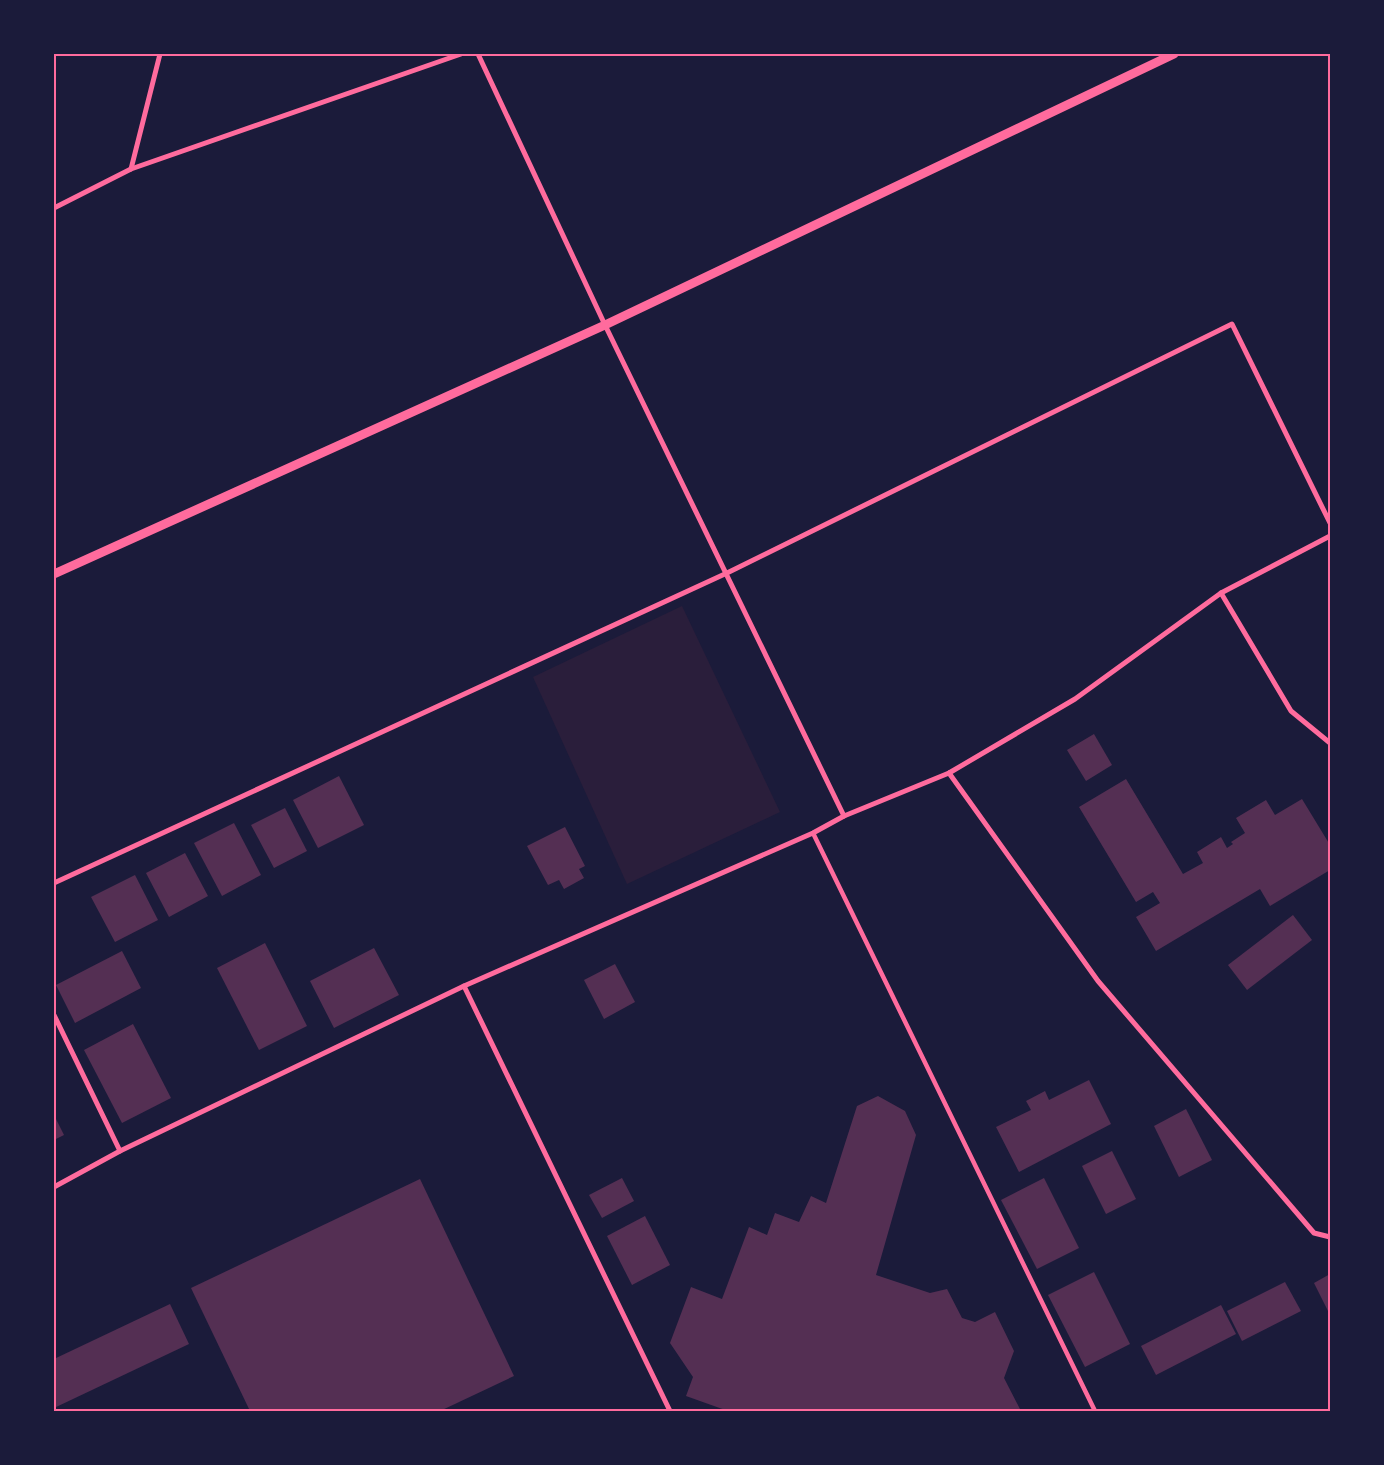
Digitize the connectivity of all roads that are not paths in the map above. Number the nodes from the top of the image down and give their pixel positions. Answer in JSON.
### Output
{"nodes":[{"id":1,"x":160,"y":54,"type":"edge"},
{"id":2,"x":461,"y":54,"type":"edge"},
{"id":3,"x":478,"y":54,"type":"edge"},
{"id":4,"x":1174,"y":54,"type":"edge"},
{"id":5,"x":131,"y":169,"type":"junction"},
{"id":6,"x":54,"y":208,"type":"edge"},
{"id":7,"x":605,"y":325,"type":"junction"},
{"id":8,"x":1330,"y":523,"type":"edge"},
{"id":9,"x":1330,"y":536,"type":"edge"},
{"id":10,"x":727,"y":572,"type":"junction"},
{"id":11,"x":54,"y":574,"type":"edge"},
{"id":12,"x":1221,"y":593,"type":"junction"},
{"id":13,"x":1330,"y":743,"type":"edge"},
{"id":14,"x":950,"y":773,"type":"junction"},
{"id":15,"x":844,"y":816,"type":"junction"},
{"id":16,"x":814,"y":833,"type":"junction"},
{"id":17,"x":54,"y":883,"type":"edge"},
{"id":18,"x":464,"y":986,"type":"junction"},
{"id":19,"x":54,"y":1015,"type":"edge"},
{"id":20,"x":120,"y":1151,"type":"junction"},
{"id":21,"x":54,"y":1187,"type":"edge"},
{"id":22,"x":1330,"y":1237,"type":"edge"},
{"id":23,"x":670,"y":1411,"type":"edge"},
{"id":24,"x":1095,"y":1411,"type":"edge"}],
"edges":[{"from":1,"to":5,"type":"street"},
{"from":2,"to":5,"type":"street"},
{"from":3,"to":7,"type":"street"},
{"from":4,"to":7,"type":"street"},
{"from":5,"to":6,"type":"street"},
{"from":7,"to":10,"type":"street"},
{"from":7,"to":11,"type":"street"},
{"from":8,"to":10,"type":"street"},
{"from":9,"to":12,"type":"street"},
{"from":10,"to":15,"type":"street"},
{"from":10,"to":17,"type":"street"},
{"from":12,"to":13,"type":"street"},
{"from":12,"to":14,"type":"street"},
{"from":14,"to":15,"type":"street"},
{"from":14,"to":22,"type":"street"},
{"from":15,"to":16,"type":"street"},
{"from":16,"to":18,"type":"street"},
{"from":16,"to":24,"type":"street"},
{"from":18,"to":20,"type":"street"},
{"from":18,"to":23,"type":"street"},
{"from":19,"to":20,"type":"street"},
{"from":20,"to":21,"type":"street"}]}
